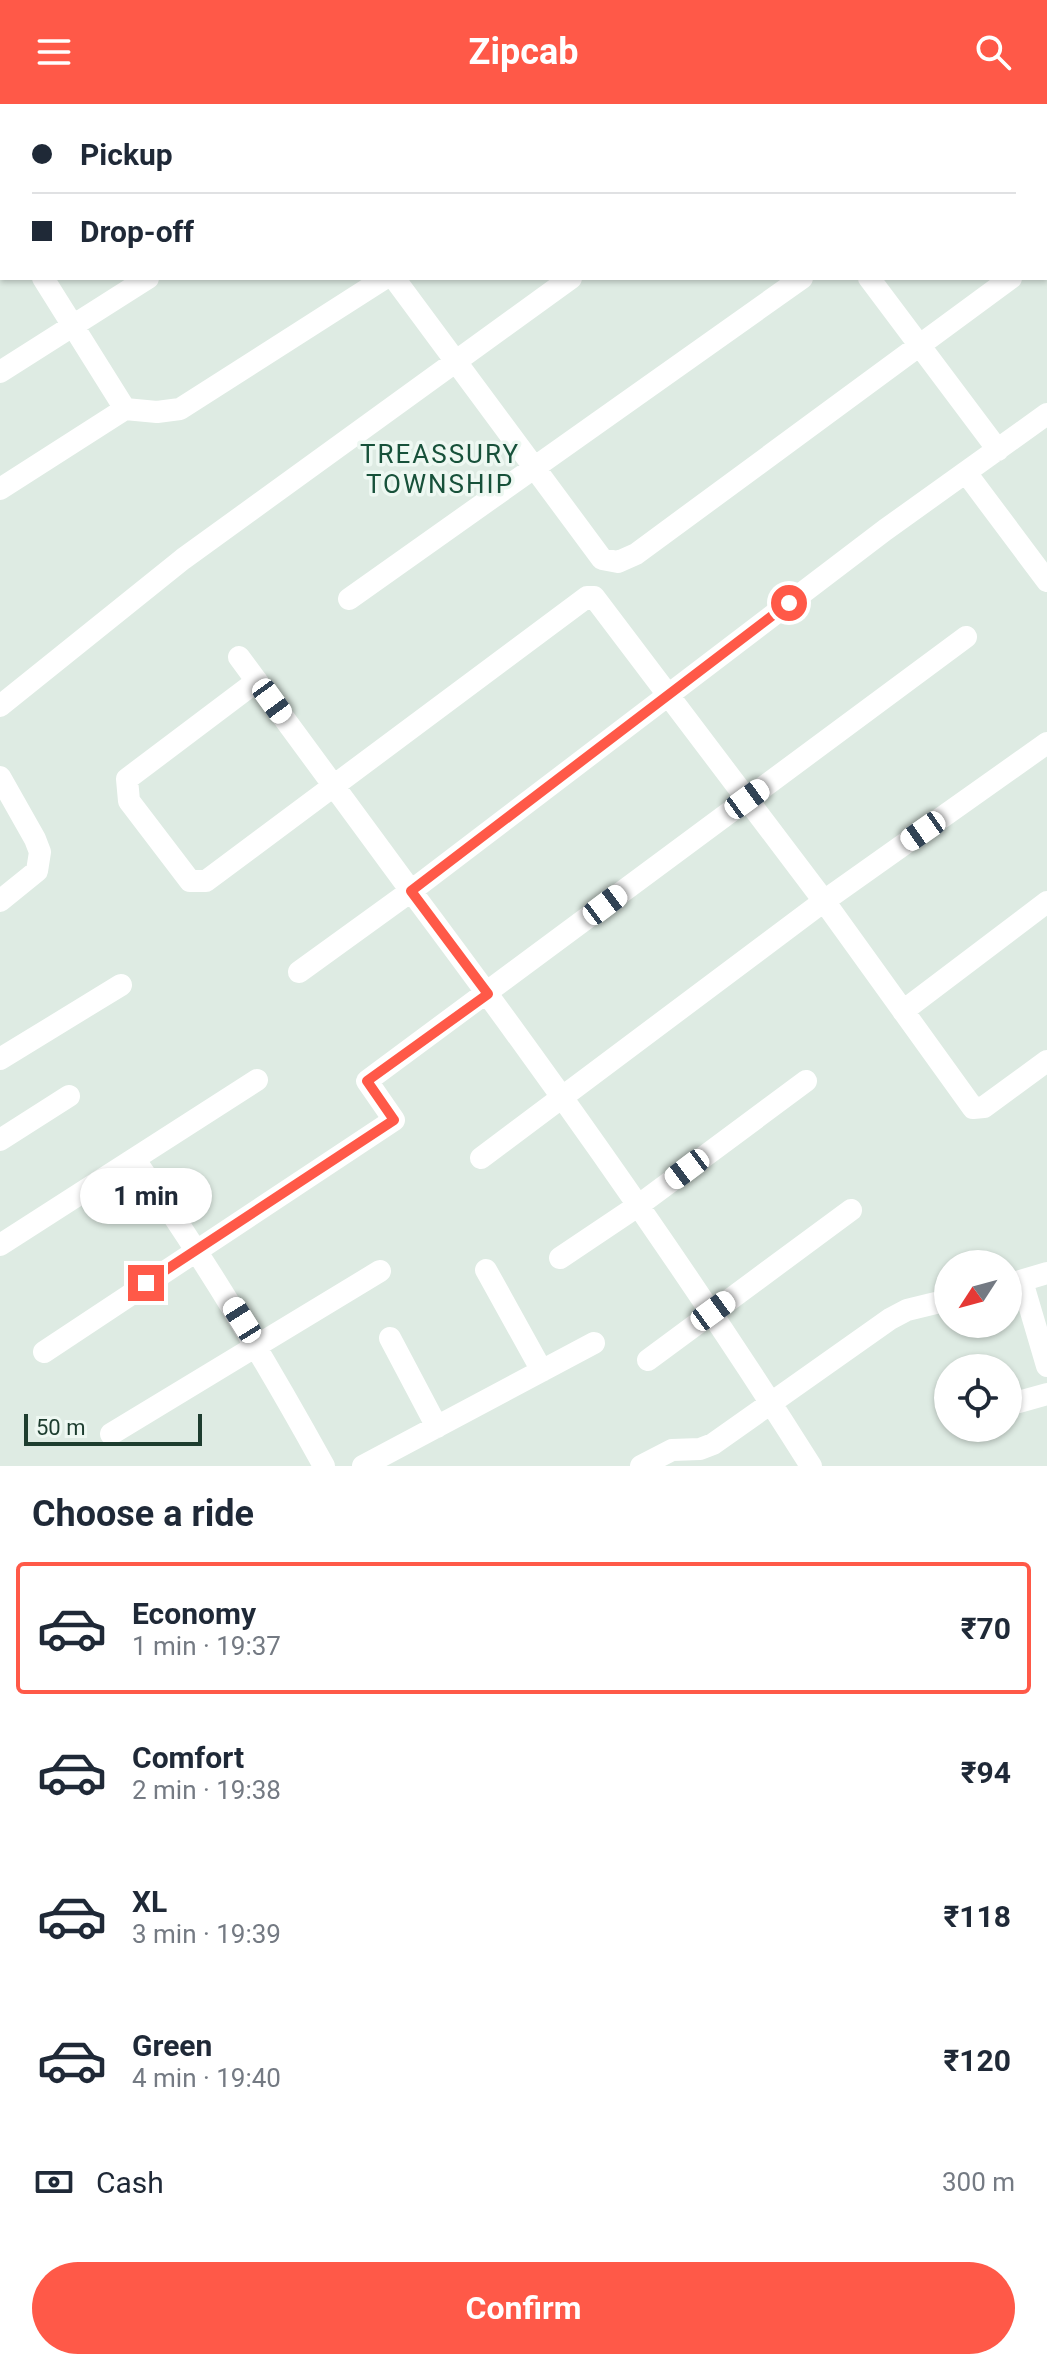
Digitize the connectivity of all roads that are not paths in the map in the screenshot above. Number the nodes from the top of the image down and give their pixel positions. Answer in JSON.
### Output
{"nodes":[{"id":1,"x":44,"y":280,"type":"edge"},
{"id":2,"x":145,"y":280,"type":"edge"},
{"id":3,"x":382,"y":280,"type":"edge"},
{"id":4,"x":395,"y":280,"type":"edge"},
{"id":5,"x":568,"y":280,"type":"edge"},
{"id":6,"x":799,"y":280,"type":"edge"},
{"id":7,"x":871,"y":280,"type":"edge"},
{"id":8,"x":1008,"y":280,"type":"edge"},
{"id":9,"x":73,"y":326,"type":"junction"},
{"id":10,"x":920,"y":345,"type":"junction"},
{"id":11,"x":455,"y":361,"type":"junction"},
{"id":12,"x":0,"y":372,"type":"edge"},
{"id":13,"x":125,"y":409,"type":"junction"},
{"id":14,"x":1047,"y":414,"type":"edge"},
{"id":15,"x":998,"y":450,"type":"junction"},
{"id":16,"x":533,"y":468,"type":"junction"},
{"id":17,"x":967,"y":474,"type":"junction"},
{"id":18,"x":0,"y":489,"type":"edge"},
{"id":19,"x":1047,"y":581,"type":"edge"},
{"id":20,"x":349,"y":599,"type":"dead end"},
{"id":21,"x":966,"y":637,"type":"dead end"},
{"id":22,"x":239,"y":657,"type":"dead end"},
{"id":23,"x":257,"y":681,"type":"junction"},
{"id":24,"x":669,"y":695,"type":"junction"},
{"id":25,"x":0,"y":706,"type":"edge"},
{"id":26,"x":1047,"y":743,"type":"edge"},
{"id":27,"x":0,"y":777,"type":"edge"},
{"id":28,"x":333,"y":785,"type":"junction"},
{"id":29,"x":747,"y":799,"type":"junction"},
{"id":30,"x":411,"y":891,"type":"junction"},
{"id":31,"x":0,"y":901,"type":"edge"},
{"id":32,"x":824,"y":901,"type":"junction"},
{"id":33,"x":1047,"y":902,"type":"edge"},
{"id":34,"x":299,"y":972,"type":"dead end"},
{"id":35,"x":121,"y":985,"type":"dead end"},
{"id":36,"x":488,"y":994,"type":"junction"},
{"id":37,"x":903,"y":1011,"type":"junction"},
{"id":38,"x":0,"y":1059,"type":"edge"},
{"id":39,"x":1047,"y":1061,"type":"edge"},
{"id":40,"x":257,"y":1080,"type":"dead end"},
{"id":41,"x":806,"y":1081,"type":"dead end"},
{"id":42,"x":69,"y":1096,"type":"dead end"},
{"id":43,"x":564,"y":1098,"type":"junction"},
{"id":44,"x":0,"y":1140,"type":"edge"},
{"id":45,"x":481,"y":1158,"type":"dead end"},
{"id":46,"x":135,"y":1160,"type":"junction"},
{"id":47,"x":639,"y":1205,"type":"junction"},
{"id":48,"x":851,"y":1210,"type":"dead end"},
{"id":49,"x":0,"y":1245,"type":"edge"},
{"id":50,"x":197,"y":1248,"type":"junction"},
{"id":51,"x":560,"y":1258,"type":"dead end"},
{"id":52,"x":486,"y":1270,"type":"dead end"},
{"id":53,"x":380,"y":1271,"type":"dead end"},
{"id":54,"x":1047,"y":1273,"type":"edge"},
{"id":55,"x":1022,"y":1281,"type":"edge"},
{"id":56,"x":1022,"y":1301,"type":"edge"},
{"id":57,"x":934,"y":1303,"type":"edge"},
{"id":58,"x":713,"y":1311,"type":"junction"},
{"id":59,"x":390,"y":1338,"type":"dead end"},
{"id":60,"x":594,"y":1343,"type":"dead end"},
{"id":61,"x":256,"y":1344,"type":"junction"},
{"id":62,"x":44,"y":1352,"type":"dead end"},
{"id":63,"x":648,"y":1360,"type":"dead end"},
{"id":64,"x":1047,"y":1366,"type":"edge"},
{"id":65,"x":542,"y":1371,"type":"junction"},
{"id":66,"x":1047,"y":1394,"type":"edge"},
{"id":67,"x":1022,"y":1401,"type":"edge"},
{"id":68,"x":771,"y":1403,"type":"junction"},
{"id":69,"x":437,"y":1427,"type":"junction"},
{"id":70,"x":111,"y":1434,"type":"dead end"},
{"id":71,"x":324,"y":1466,"type":"edge"},
{"id":72,"x":363,"y":1466,"type":"edge"},
{"id":73,"x":641,"y":1466,"type":"edge"},
{"id":74,"x":811,"y":1466,"type":"edge"}],
"edges":[{"from":1,"to":9,"type":"street"},
{"from":2,"to":9,"type":"street"},
{"from":3,"to":13,"type":"street"},
{"from":4,"to":11,"type":"street"},
{"from":5,"to":11,"type":"street"},
{"from":6,"to":16,"type":"street"},
{"from":7,"to":10,"type":"street"},
{"from":8,"to":10,"type":"street"},
{"from":9,"to":12,"type":"street"},
{"from":9,"to":13,"type":"street"},
{"from":10,"to":15,"type":"street"},
{"from":10,"to":16,"type":"street"},
{"from":11,"to":16,"type":"street"},
{"from":11,"to":25,"type":"street"},
{"from":13,"to":18,"type":"street"},
{"from":14,"to":15,"type":"street"},
{"from":15,"to":17,"type":"street"},
{"from":16,"to":20,"type":"street"},
{"from":17,"to":19,"type":"street"},
{"from":17,"to":24,"type":"street"},
{"from":21,"to":29,"type":"street"},
{"from":22,"to":23,"type":"street"},
{"from":23,"to":28,"type":"street"},
{"from":23,"to":28,"type":"street"},
{"from":24,"to":28,"type":"street"},
{"from":24,"to":29,"type":"street"},
{"from":24,"to":30,"type":"street"},
{"from":26,"to":32,"type":"street"},
{"from":27,"to":31,"type":"street"},
{"from":28,"to":30,"type":"street"},
{"from":29,"to":32,"type":"street"},
{"from":29,"to":36,"type":"street"},
{"from":30,"to":34,"type":"street"},
{"from":30,"to":36,"type":"street"},
{"from":32,"to":37,"type":"street"},
{"from":32,"to":43,"type":"street"},
{"from":33,"to":37,"type":"street"},
{"from":35,"to":38,"type":"street"},
{"from":36,"to":43,"type":"street"},
{"from":36,"to":50,"type":"street"},
{"from":37,"to":39,"type":"street"},
{"from":40,"to":46,"type":"street"},
{"from":41,"to":47,"type":"street"},
{"from":42,"to":44,"type":"street"},
{"from":43,"to":45,"type":"street"},
{"from":43,"to":47,"type":"street"},
{"from":46,"to":49,"type":"street"},
{"from":46,"to":50,"type":"street"},
{"from":47,"to":51,"type":"street"},
{"from":47,"to":58,"type":"street"},
{"from":48,"to":58,"type":"street"},
{"from":50,"to":61,"type":"street"},
{"from":50,"to":62,"type":"street"},
{"from":52,"to":65,"type":"street"},
{"from":53,"to":61,"type":"street"},
{"from":54,"to":55,"type":"street"},
{"from":56,"to":64,"type":"street"},
{"from":57,"to":68,"type":"street"},
{"from":58,"to":63,"type":"street"},
{"from":58,"to":68,"type":"street"},
{"from":59,"to":69,"type":"street"},
{"from":60,"to":65,"type":"street"},
{"from":61,"to":70,"type":"street"},
{"from":61,"to":71,"type":"street"},
{"from":65,"to":69,"type":"street"},
{"from":66,"to":67,"type":"street"},
{"from":68,"to":73,"type":"street"},
{"from":68,"to":74,"type":"street"},
{"from":69,"to":72,"type":"street"}]}
